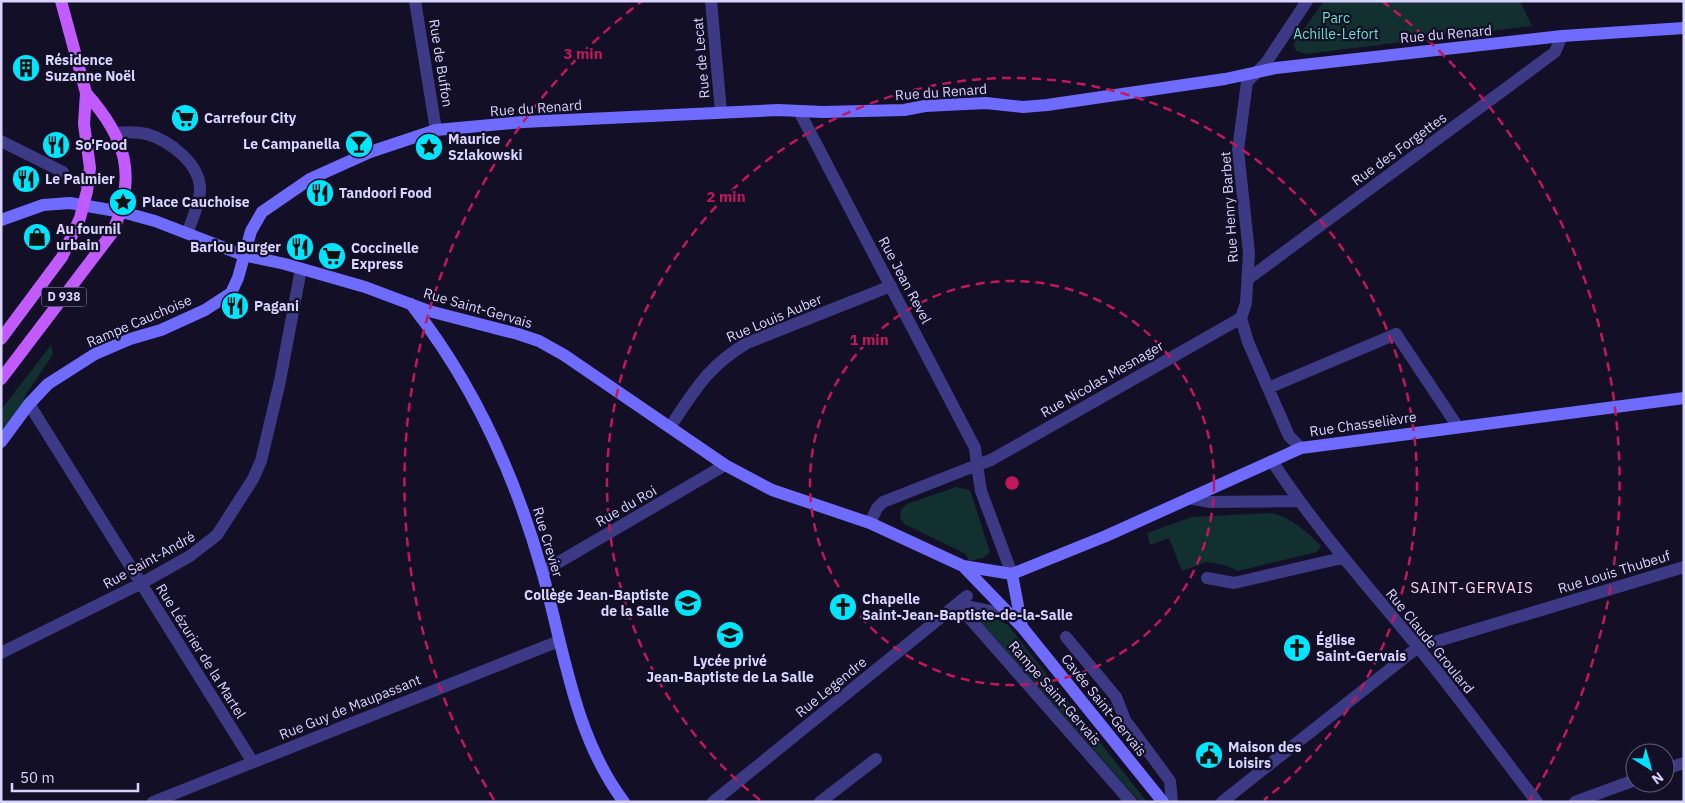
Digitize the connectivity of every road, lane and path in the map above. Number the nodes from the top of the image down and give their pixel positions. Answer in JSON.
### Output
{"nodes":[{"id":1,"x":61,"y":1,"type":"edge"},
{"id":2,"x":415,"y":1,"type":"edge"},
{"id":3,"x":711,"y":1,"type":"edge"},
{"id":4,"x":1307,"y":1,"type":"edge"},
{"id":5,"x":1684,"y":28,"type":"edge"},
{"id":6,"x":1562,"y":36,"type":"junction"},
{"id":7,"x":1256,"y":72,"type":"junction"},
{"id":8,"x":86,"y":93,"type":"junction"},
{"id":9,"x":799,"y":111,"type":"junction"},
{"id":10,"x":721,"y":112,"type":"junction"},
{"id":11,"x":436,"y":130,"type":"junction"},
{"id":12,"x":116,"y":133,"type":"junction"},
{"id":13,"x":1,"y":141,"type":"edge"},
{"id":14,"x":63,"y":172,"type":"dead end"},
{"id":15,"x":83,"y":206,"type":"junction"},
{"id":16,"x":122,"y":212,"type":"junction"},
{"id":17,"x":1,"y":220,"type":"edge"},
{"id":18,"x":188,"y":233,"type":"junction"},
{"id":19,"x":243,"y":255,"type":"junction"},
{"id":20,"x":301,"y":269,"type":"junction"},
{"id":21,"x":1248,"y":280,"type":"junction"},
{"id":22,"x":891,"y":286,"type":"junction"},
{"id":23,"x":411,"y":304,"type":"junction"},
{"id":24,"x":1242,"y":318,"type":"junction"},
{"id":25,"x":1,"y":340,"type":"edge"},
{"id":26,"x":1,"y":379,"type":"edge"},
{"id":27,"x":1268,"y":388,"type":"junction"},
{"id":28,"x":1684,"y":398,"type":"edge"},
{"id":29,"x":29,"y":404,"type":"junction"},
{"id":30,"x":1458,"y":426,"type":"junction"},
{"id":31,"x":670,"y":427,"type":"junction"},
{"id":32,"x":1,"y":442,"type":"edge"},
{"id":33,"x":1301,"y":448,"type":"junction"},
{"id":34,"x":1272,"y":461,"type":"junction"},
{"id":35,"x":725,"y":465,"type":"junction"},
{"id":36,"x":977,"y":465,"type":"junction"},
{"id":37,"x":1189,"y":498,"type":"junction"},
{"id":38,"x":1298,"y":501,"type":"junction"},
{"id":39,"x":870,"y":523,"type":"junction"},
{"id":40,"x":1342,"y":558,"type":"junction"},
{"id":41,"x":963,"y":566,"type":"junction"},
{"id":42,"x":1684,"y":567,"type":"edge"},
{"id":43,"x":542,"y":572,"type":"junction"},
{"id":44,"x":1012,"y":574,"type":"junction"},
{"id":45,"x":1207,"y":578,"type":"dead end"},
{"id":46,"x":142,"y":583,"type":"junction"},
{"id":47,"x":967,"y":596,"type":"dead end"},
{"id":48,"x":957,"y":604,"type":"junction"},
{"id":49,"x":1010,"y":615,"type":"junction"},
{"id":50,"x":1022,"y":628,"type":"junction"},
{"id":51,"x":1066,"y":637,"type":"dead end"},
{"id":52,"x":559,"y":641,"type":"junction"},
{"id":53,"x":1418,"y":647,"type":"junction"},
{"id":54,"x":1,"y":653,"type":"edge"},
{"id":55,"x":876,"y":759,"type":"dead end"},
{"id":56,"x":252,"y":762,"type":"junction"},
{"id":57,"x":1625,"y":784,"type":"edge"},
{"id":58,"x":153,"y":802,"type":"edge"},
{"id":59,"x":624,"y":802,"type":"edge"},
{"id":60,"x":713,"y":802,"type":"edge"},
{"id":61,"x":820,"y":802,"type":"edge"},
{"id":62,"x":1131,"y":802,"type":"edge"},
{"id":63,"x":1163,"y":802,"type":"edge"},
{"id":64,"x":1172,"y":802,"type":"edge"},
{"id":65,"x":1222,"y":802,"type":"edge"},
{"id":66,"x":1537,"y":802,"type":"edge"},
{"id":67,"x":1575,"y":802,"type":"edge"}],
"edges":[{"from":1,"to":8,"type":"main road","number":"D 938"},
{"from":2,"to":11,"type":"street","name":"Rue de Buffon"},
{"from":3,"to":10,"type":"street","name":"Rue de Lecat"},
{"from":4,"to":7,"type":"street","name":"Rue Henry Barbet"},
{"from":5,"to":6,"type":"street","name":"Rue du Renard"},
{"from":6,"to":7,"type":"street","name":"Rue du Renard"},
{"from":6,"to":21,"type":"street","name":"Rue des Forgettes"},
{"from":7,"to":9,"type":"street","name":"Rue du Renard"},
{"from":7,"to":21,"type":"street","name":"Rue Henry Barbet"},
{"from":8,"to":12,"type":"main road","number":"D 938"},
{"from":8,"to":15,"type":"main road","number":"D 938"},
{"from":9,"to":10,"type":"street","name":"Rue du Renard"},
{"from":9,"to":22,"type":"street","name":"Rue Jean Revel"},
{"from":10,"to":11,"type":"street","name":"Rue du Renard"},
{"from":11,"to":19,"type":"street","name":"Rue du Renard"},
{"from":12,"to":16,"type":"main road","number":"D 938"},
{"from":12,"to":18,"type":"street"},
{"from":13,"to":14,"type":"street"},
{"from":15,"to":16,"type":"street","name":"Rue Saint-Gervais"},
{"from":15,"to":17,"type":"street","name":"Rue Saint-Gervais"},
{"from":15,"to":25,"type":"main road","number":"D 938"},
{"from":16,"to":18,"type":"street","name":"Rue Saint-Gervais"},
{"from":16,"to":26,"type":"main road","number":"D 938"},
{"from":18,"to":19,"type":"street","name":"Rue Saint-Gervais"},
{"from":19,"to":20,"type":"street","name":"Rue Saint-Gervais"},
{"from":19,"to":29,"type":"street","name":"Rampe Cauchoise"},
{"from":20,"to":23,"type":"street","name":"Rue Saint-Gervais"},
{"from":20,"to":46,"type":"street","name":"Rue Saint-André"},
{"from":21,"to":24,"type":"street","name":"Rue Henry Barbet"},
{"from":22,"to":31,"type":"street","name":"Rue Louis Auber"},
{"from":22,"to":36,"type":"street","name":"Rue Jean Revel"},
{"from":23,"to":31,"type":"street","name":"Rue Saint-Gervais"},
{"from":23,"to":43,"type":"street","name":"Rue Crevier"},
{"from":24,"to":27,"type":"street","name":"Rue Henry Barbet"},
{"from":24,"to":36,"type":"street","name":"Rue Nicolas Mesnager"},
{"from":27,"to":30,"type":"street"},
{"from":27,"to":33,"type":"street","name":"Rue Henry Barbet"},
{"from":28,"to":30,"type":"street","name":"Rue Chasselièvre"},
{"from":29,"to":32,"type":"street","name":"Rampe Cauchoise"},
{"from":29,"to":46,"type":"street","name":"Rue Lézurier de la Martel"},
{"from":30,"to":33,"type":"street","name":"Rue Chasselièvre"},
{"from":31,"to":35,"type":"street","name":"Rue Saint-Gervais"},
{"from":33,"to":34,"type":"street","name":"Rue Chasselièvre"},
{"from":34,"to":37,"type":"street","name":"Rue Chasselièvre"},
{"from":34,"to":38,"type":"street","name":"Rue Claude Groulard"},
{"from":35,"to":39,"type":"street","name":"Rue Saint-Gervais"},
{"from":35,"to":43,"type":"street","name":"Rue du Roi"},
{"from":36,"to":39,"type":"street","name":"Rue Nicolas Mesnager"},
{"from":36,"to":44,"type":"street","name":"Rue Jean Revel"},
{"from":37,"to":38,"type":"street"},
{"from":37,"to":44,"type":"street","name":"Rue Chasselièvre"},
{"from":38,"to":40,"type":"street","name":"Rue Claude Groulard"},
{"from":39,"to":41,"type":"street","name":"Rue Saint-Gervais"},
{"from":40,"to":45,"type":"street"},
{"from":40,"to":53,"type":"street","name":"Rue Claude Groulard"},
{"from":41,"to":44,"type":"street"},
{"from":41,"to":49,"type":"street","name":"Cavée Saint-Gervais"},
{"from":42,"to":53,"type":"street","name":"Rue Louis Thubeuf"},
{"from":43,"to":52,"type":"street","name":"Rue Crevier"},
{"from":44,"to":50,"type":"street","name":"Cavée Saint-Gervais"},
{"from":46,"to":54,"type":"street","name":"Rue Saint-André"},
{"from":46,"to":56,"type":"street","name":"Rue Lézurier de la Martel"},
{"from":47,"to":48,"type":"street","name":"Rue Legendre"},
{"from":48,"to":49,"type":"street"},
{"from":48,"to":60,"type":"street","name":"Rue Legendre"},
{"from":48,"to":62,"type":"street","name":"Rampe Saint-Gervais"},
{"from":49,"to":50,"type":"street","name":"Cavée Saint-Gervais"},
{"from":50,"to":63,"type":"street","name":"Cavée Saint-Gervais"},
{"from":51,"to":64,"type":"street"},
{"from":52,"to":56,"type":"street","name":"Rue Guy de Maupassant"},
{"from":52,"to":59,"type":"street","name":"Rue Crevier"},
{"from":53,"to":65,"type":"street","name":"Rue Louis Thubeuf"},
{"from":53,"to":66,"type":"street","name":"Rue Claude Groulard"},
{"from":55,"to":61,"type":"street"},
{"from":56,"to":58,"type":"street","name":"Rue Guy de Maupassant"},
{"from":57,"to":67,"type":"street"}]}
